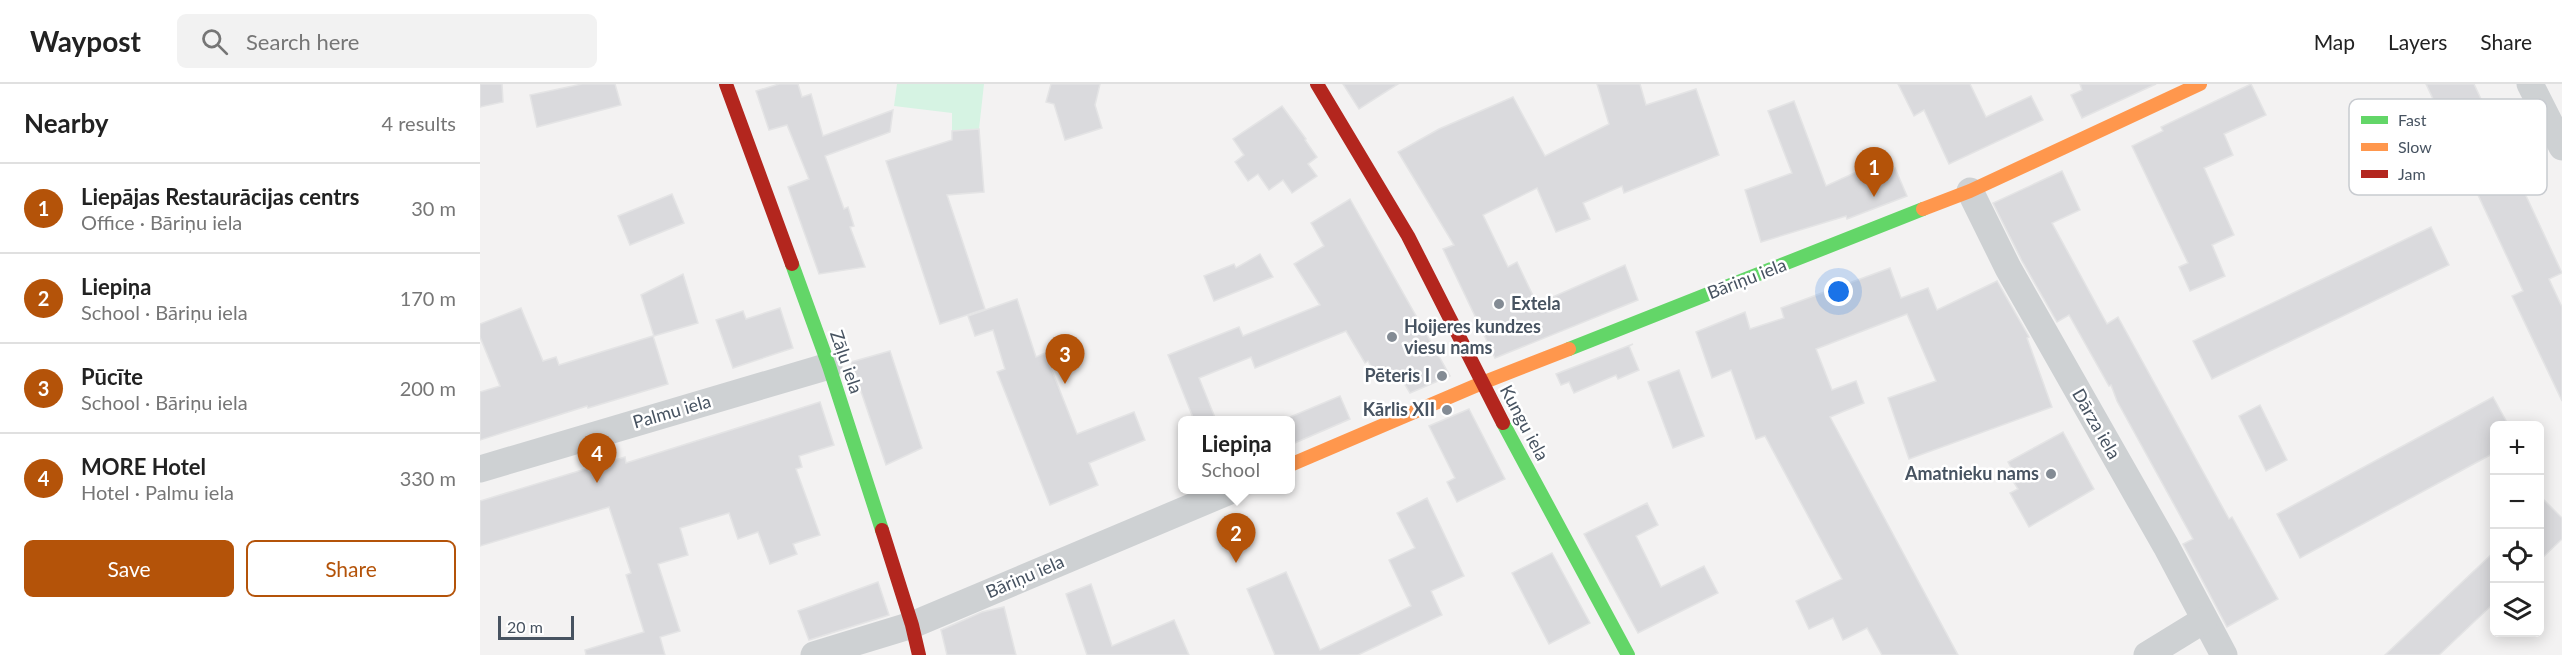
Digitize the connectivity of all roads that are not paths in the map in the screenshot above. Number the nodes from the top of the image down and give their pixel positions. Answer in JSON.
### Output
{"nodes":[{"id":1,"x":726,"y":84,"type":"edge"},
{"id":2,"x":1317,"y":84,"type":"edge"},
{"id":3,"x":2530,"y":84,"type":"edge"},
{"id":4,"x":2190,"y":86,"type":"edge"},
{"id":5,"x":2538,"y":99,"type":"edge"},
{"id":6,"x":2547,"y":117,"type":"edge"},
{"id":7,"x":2562,"y":147,"type":"edge"},
{"id":8,"x":1970,"y":191,"type":"junction"},
{"id":9,"x":829,"y":366,"type":"junction"},
{"id":10,"x":1482,"y":383,"type":"junction"},
{"id":11,"x":1295,"y":463,"type":"edge"},
{"id":12,"x":480,"y":469,"type":"edge"},
{"id":13,"x":1220,"y":494,"type":"edge"},
{"id":14,"x":2204,"y":620,"type":"junction"},
{"id":15,"x":912,"y":625,"type":"junction"},
{"id":16,"x":814,"y":655,"type":"edge"},
{"id":17,"x":919,"y":655,"type":"edge"},
{"id":18,"x":1628,"y":655,"type":"edge"},
{"id":19,"x":2147,"y":655,"type":"edge"},
{"id":20,"x":2224,"y":655,"type":"edge"}],
"edges":[{"from":1,"to":9,"type":"street","name":"Zāļu iela"},
{"from":2,"to":10,"type":"street","name":"Kungu iela"},
{"from":3,"to":5,"type":"street"},
{"from":4,"to":8,"type":"street","name":"Bāriņu iela"},
{"from":6,"to":7,"type":"street"},
{"from":8,"to":10,"type":"street","name":"Bāriņu iela"},
{"from":8,"to":14,"type":"street","name":"Dārza iela"},
{"from":9,"to":12,"type":"street","name":"Palmu iela"},
{"from":9,"to":15,"type":"street","name":"Zāļu iela"},
{"from":10,"to":11,"type":"street","name":"Bāriņu iela"},
{"from":10,"to":18,"type":"street","name":"Kungu iela"},
{"from":13,"to":15,"type":"street","name":"Bāriņu iela"},
{"from":14,"to":19,"type":"street"},
{"from":14,"to":20,"type":"street","name":"Dārza iela"},
{"from":15,"to":16,"type":"street","name":"Bāriņu iela"},
{"from":15,"to":17,"type":"street","name":"Zāļu iela"}]}
